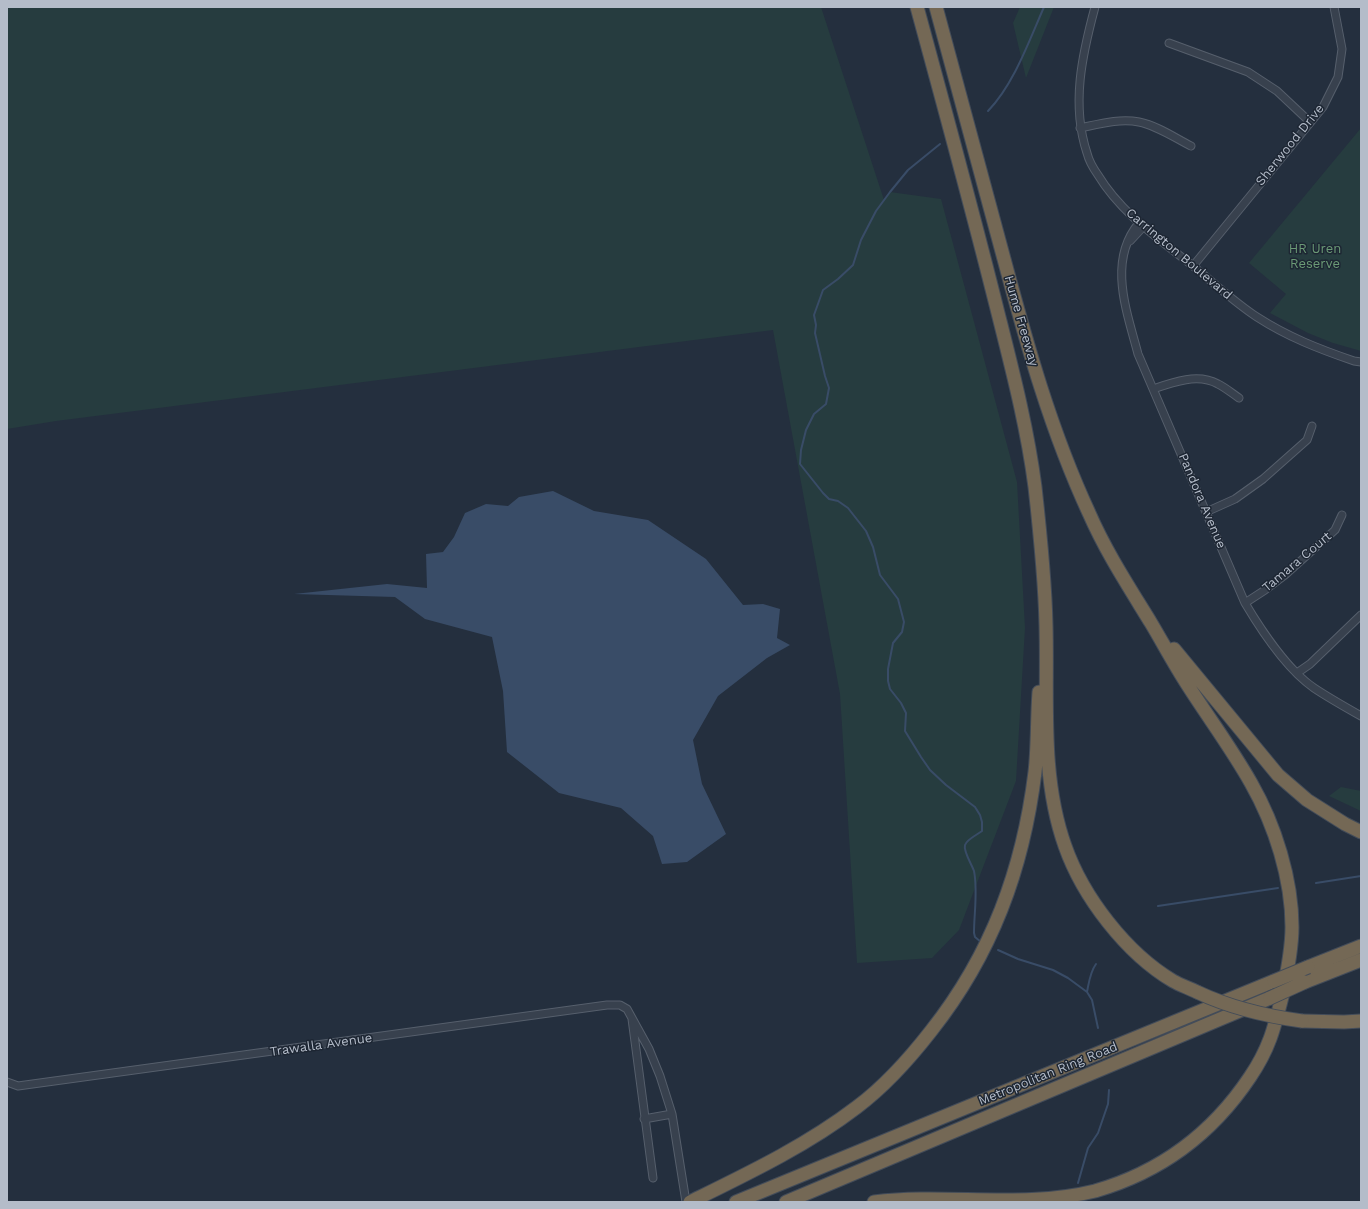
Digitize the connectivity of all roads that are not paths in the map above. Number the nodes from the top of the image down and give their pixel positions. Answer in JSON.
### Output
{"nodes":[{"id":1,"x":917,"y":7,"type":"edge"},
{"id":2,"x":936,"y":7,"type":"edge"},
{"id":3,"x":1095,"y":7,"type":"edge"},
{"id":4,"x":1334,"y":7,"type":"edge"},
{"id":5,"x":1169,"y":43,"type":"dead end"},
{"id":6,"x":1310,"y":122,"type":"junction"},
{"id":7,"x":1080,"y":128,"type":"junction"},
{"id":8,"x":1191,"y":146,"type":"dead end"},
{"id":9,"x":1141,"y":225,"type":"junction"},
{"id":10,"x":1193,"y":266,"type":"junction"},
{"id":11,"x":1361,"y":362,"type":"edge"},
{"id":12,"x":1154,"y":389,"type":"junction"},
{"id":13,"x":1239,"y":398,"type":"dead end"},
{"id":14,"x":1312,"y":426,"type":"dead end"},
{"id":15,"x":1206,"y":512,"type":"junction"},
{"id":16,"x":1342,"y":515,"type":"dead end"},
{"id":17,"x":1043,"y":584,"type":"junction"},
{"id":18,"x":1245,"y":603,"type":"junction"},
{"id":19,"x":1361,"y":615,"type":"edge"},
{"id":20,"x":1148,"y":619,"type":"junction"},
{"id":21,"x":1297,"y":674,"type":"junction"},
{"id":22,"x":1361,"y":716,"type":"edge"},
{"id":23,"x":1361,"y":832,"type":"edge"},
{"id":24,"x":1361,"y":946,"type":"edge"},
{"id":25,"x":1361,"y":960,"type":"edge"},
{"id":26,"x":631,"y":1015,"type":"junction"},
{"id":27,"x":1361,"y":1020,"type":"edge"},
{"id":28,"x":7,"y":1082,"type":"edge"},
{"id":29,"x":672,"y":1114,"type":"junction"},
{"id":30,"x":644,"y":1119,"type":"junction"},
{"id":31,"x":653,"y":1178,"type":"dead end"},
{"id":32,"x":686,"y":1202,"type":"edge"},
{"id":33,"x":690,"y":1202,"type":"edge"},
{"id":34,"x":736,"y":1202,"type":"edge"},
{"id":35,"x":786,"y":1202,"type":"edge"},
{"id":36,"x":874,"y":1202,"type":"edge"}],
"edges":[{"from":1,"to":17,"type":"highway","name":"Hume Freeway"},
{"from":2,"to":20,"type":"highway","name":"Hume Freeway"},
{"from":3,"to":7,"type":"street","name":"Carrington Boulevard"},
{"from":4,"to":6,"type":"street","name":"Sherwood Drive"},
{"from":5,"to":6,"type":"street"},
{"from":6,"to":10,"type":"street","name":"Sherwood Drive"},
{"from":7,"to":8,"type":"street"},
{"from":7,"to":9,"type":"street","name":"Carrington Boulevard"},
{"from":9,"to":10,"type":"street","name":"Carrington Boulevard"},
{"from":9,"to":12,"type":"street","name":"Pandora Avenue"},
{"from":10,"to":11,"type":"street","name":"Carrington Boulevard"},
{"from":12,"to":13,"type":"street"},
{"from":12,"to":15,"type":"street","name":"Pandora Avenue"},
{"from":14,"to":15,"type":"street"},
{"from":15,"to":18,"type":"street","name":"Pandora Avenue"},
{"from":16,"to":18,"type":"street","name":"Tamara Court"},
{"from":17,"to":27,"type":"highway","bridge":true},
{"from":17,"to":33,"type":"highway"},
{"from":18,"to":21,"type":"street","name":"Pandora Avenue"},
{"from":19,"to":21,"type":"street"},
{"from":20,"to":23,"type":"highway"},
{"from":20,"to":36,"type":"highway"},
{"from":21,"to":22,"type":"street","name":"Pandora Avenue"},
{"from":24,"to":34,"type":"highway","name":"Metropolitan Ring Road","bridge":true},
{"from":25,"to":35,"type":"highway","name":"Metropolitan Ring Road","bridge":true},
{"from":26,"to":28,"type":"street","name":"Trawalla Avenue"},
{"from":26,"to":29,"type":"street"},
{"from":26,"to":30,"type":"street"},
{"from":29,"to":30,"type":"street"},
{"from":29,"to":32,"type":"street"},
{"from":30,"to":31,"type":"street"}]}
